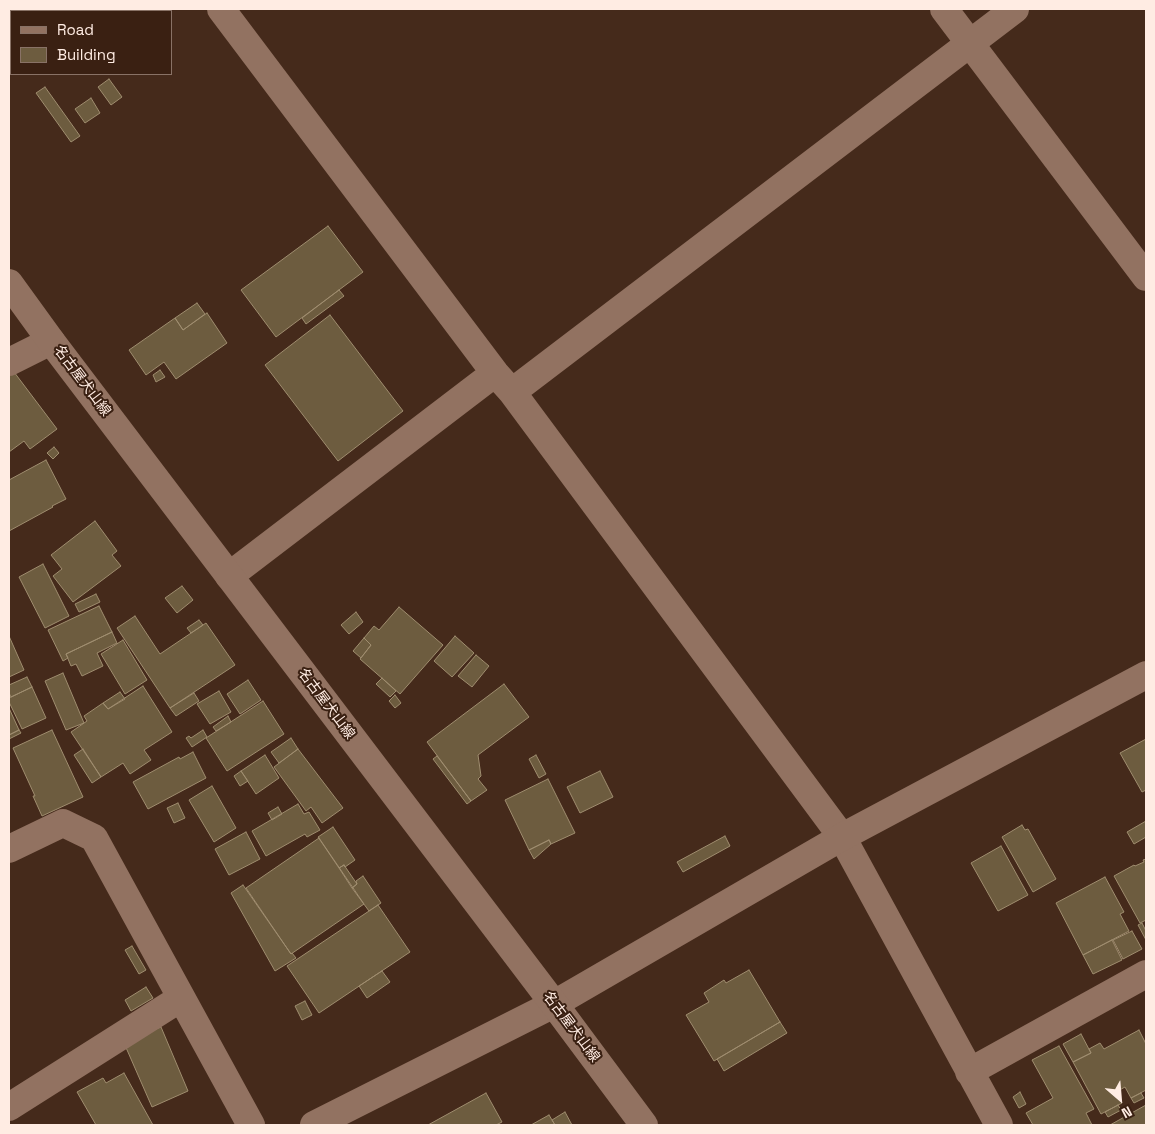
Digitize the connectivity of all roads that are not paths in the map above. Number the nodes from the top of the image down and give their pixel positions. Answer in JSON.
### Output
{"nodes":[{"id":1,"x":221,"y":9,"type":"edge"},
{"id":2,"x":944,"y":9,"type":"edge"},
{"id":3,"x":1015,"y":9,"type":"edge"},
{"id":4,"x":970,"y":43,"type":"junction"},
{"id":5,"x":1146,"y":277,"type":"edge"},
{"id":6,"x":9,"y":283,"type":"edge"},
{"id":7,"x":52,"y":342,"type":"junction"},
{"id":8,"x":9,"y":362,"type":"edge"},
{"id":9,"x":503,"y":382,"type":"junction"},
{"id":10,"x":229,"y":576,"type":"junction"},
{"id":11,"x":1146,"y":675,"type":"edge"},
{"id":12,"x":842,"y":838,"type":"junction"},
{"id":13,"x":9,"y":849,"type":"edge"},
{"id":14,"x":1146,"y":974,"type":"edge"},
{"id":15,"x":181,"y":998,"type":"junction"},
{"id":16,"x":554,"y":1004,"type":"junction"},
{"id":17,"x":969,"y":1072,"type":"junction"},
{"id":18,"x":9,"y":1107,"type":"edge"},
{"id":19,"x":251,"y":1125,"type":"edge"},
{"id":20,"x":314,"y":1125,"type":"edge"},
{"id":21,"x":644,"y":1125,"type":"edge"},
{"id":22,"x":999,"y":1125,"type":"edge"}],
"edges":[{"from":1,"to":9,"type":"street"},
{"from":2,"to":4,"type":"street"},
{"from":3,"to":4,"type":"street"},
{"from":4,"to":5,"type":"street"},
{"from":4,"to":9,"type":"street"},
{"from":6,"to":7,"type":"street","name":"名古屋犬山線"},
{"from":7,"to":8,"type":"street"},
{"from":7,"to":10,"type":"street","name":"名古屋犬山線"},
{"from":9,"to":10,"type":"street"},
{"from":9,"to":12,"type":"street"},
{"from":10,"to":16,"type":"street","name":"名古屋犬山線"},
{"from":11,"to":12,"type":"street"},
{"from":12,"to":16,"type":"street"},
{"from":12,"to":17,"type":"street"},
{"from":13,"to":15,"type":"street"},
{"from":14,"to":17,"type":"street"},
{"from":15,"to":18,"type":"street"},
{"from":15,"to":19,"type":"street"},
{"from":16,"to":20,"type":"street"},
{"from":16,"to":21,"type":"street","name":"名古屋犬山線"},
{"from":17,"to":22,"type":"street"}]}
